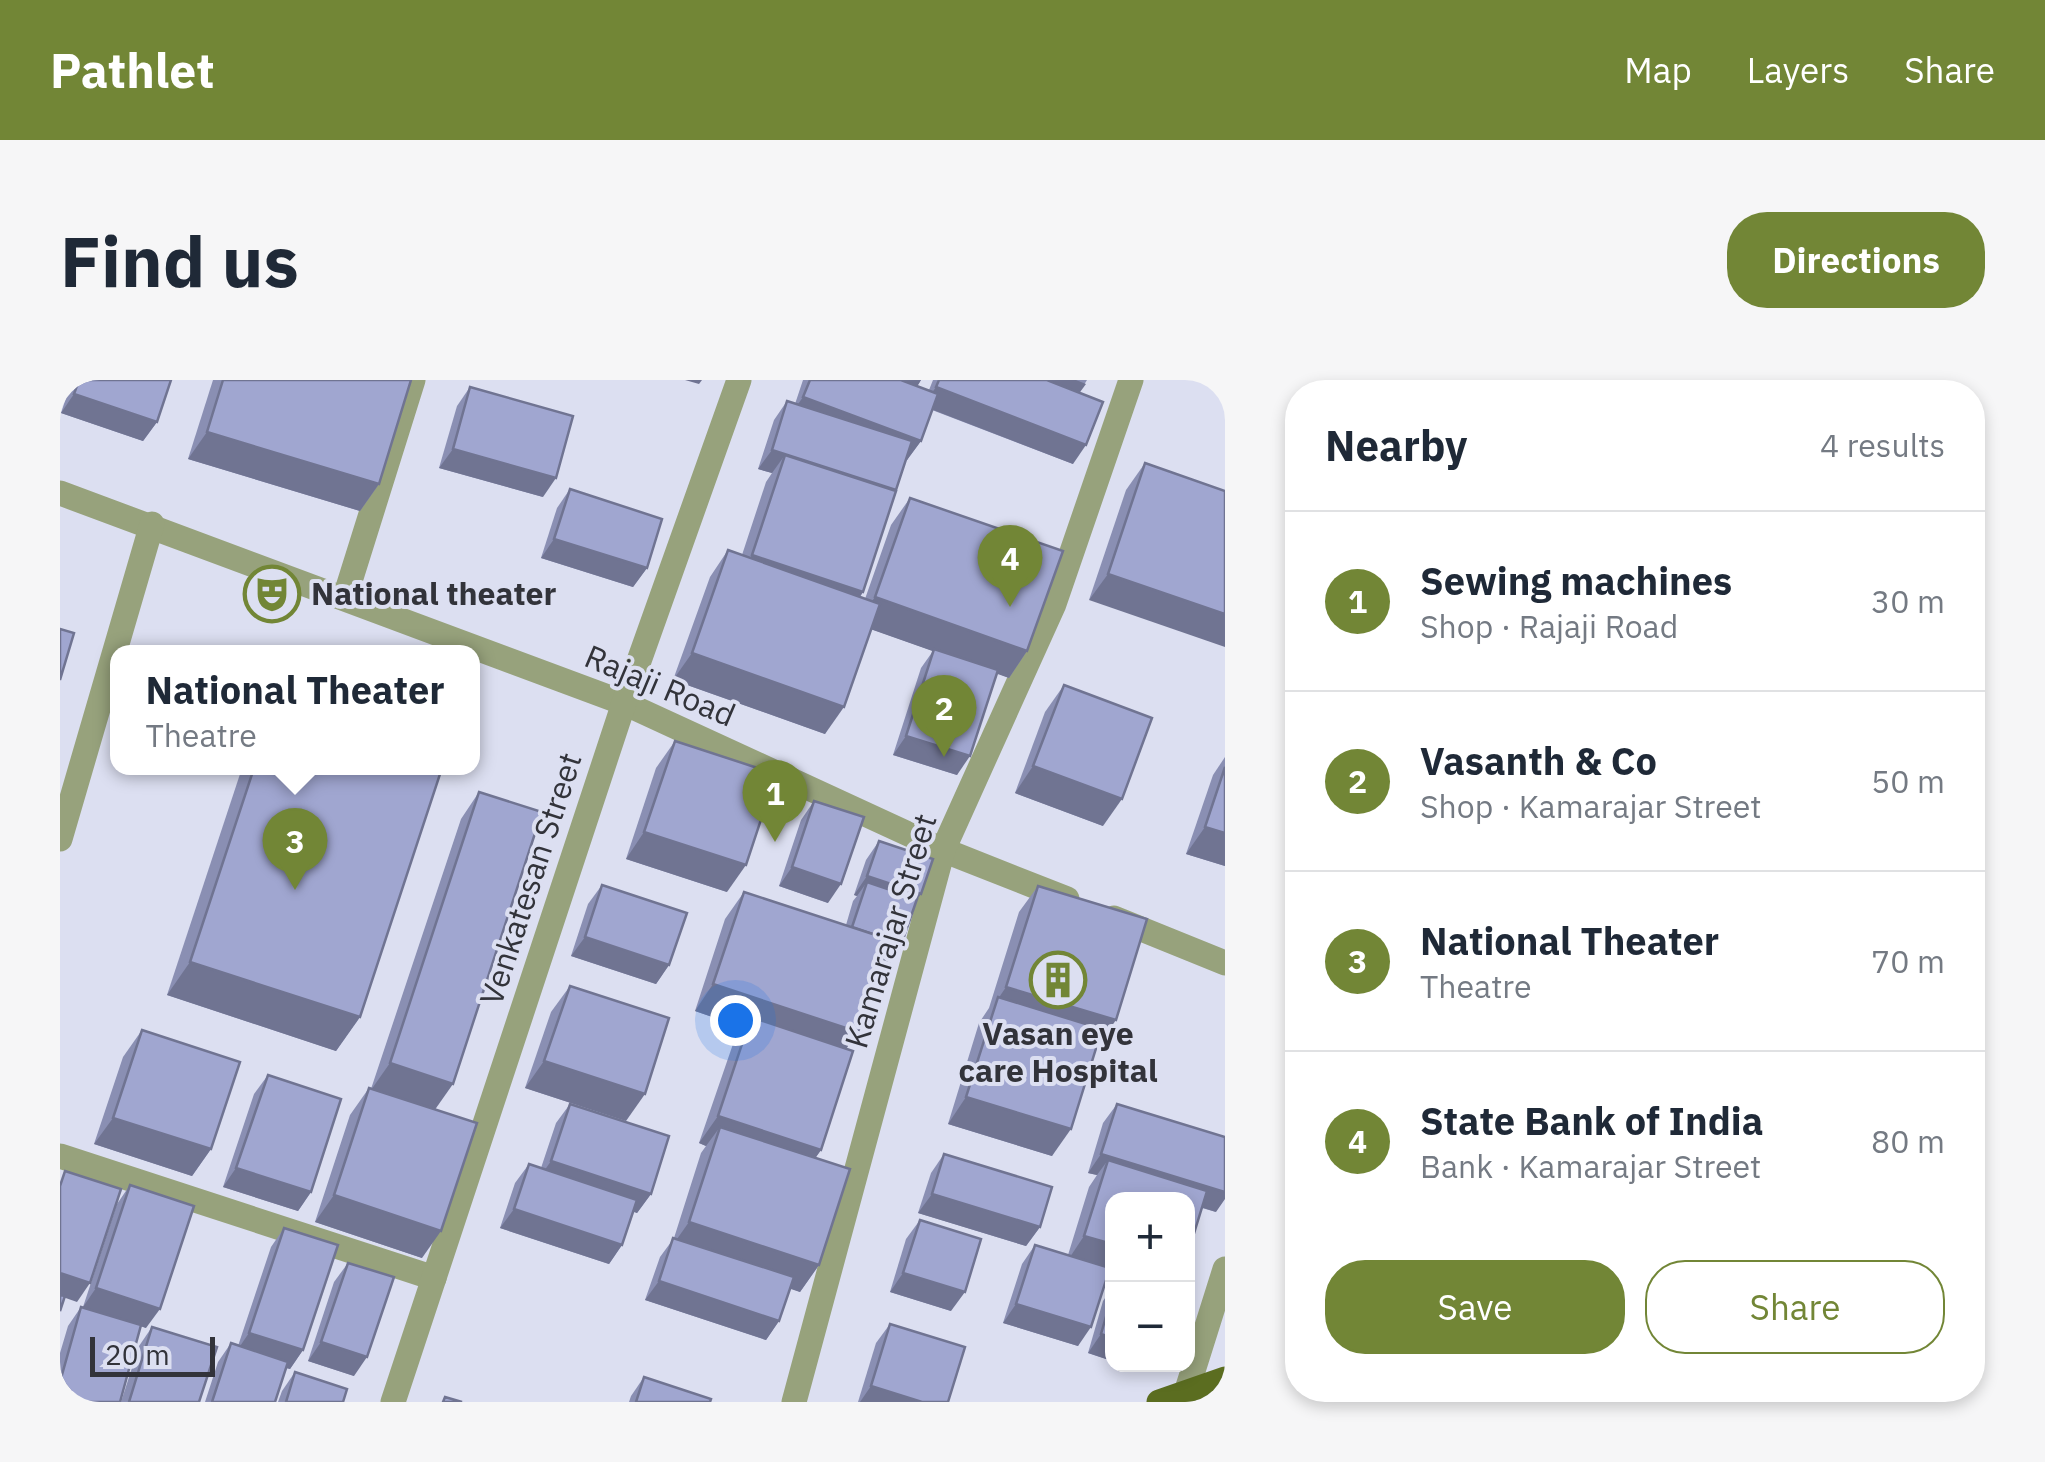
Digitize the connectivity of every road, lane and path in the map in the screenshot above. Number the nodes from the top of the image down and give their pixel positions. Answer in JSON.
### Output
{"nodes":[{"id":1,"x":414,"y":380,"type":"edge"},
{"id":2,"x":739,"y":380,"type":"edge"},
{"id":3,"x":1131,"y":380,"type":"edge"},
{"id":4,"x":60,"y":493,"type":"edge"},
{"id":5,"x":152,"y":524,"type":"junction"},
{"id":6,"x":345,"y":597,"type":"junction"},
{"id":7,"x":117,"y":645,"type":"edge"},
{"id":8,"x":473,"y":645,"type":"edge"},
{"id":9,"x":480,"y":648,"type":"edge"},
{"id":10,"x":110,"y":668,"type":"edge"},
{"id":11,"x":624,"y":702,"type":"junction"},
{"id":12,"x":60,"y":839,"type":"edge"},
{"id":13,"x":943,"y":850,"type":"junction"},
{"id":14,"x":1225,"y":963,"type":"edge"},
{"id":15,"x":60,"y":1156,"type":"edge"},
{"id":16,"x":1225,"y":1270,"type":"edge"},
{"id":17,"x":434,"y":1278,"type":"junction"},
{"id":18,"x":1225,"y":1379,"type":"edge"},
{"id":19,"x":1186,"y":1393,"type":"junction"},
{"id":20,"x":393,"y":1402,"type":"edge"},
{"id":21,"x":794,"y":1402,"type":"edge"},
{"id":22,"x":1159,"y":1402,"type":"edge"}],
"edges":[{"from":1,"to":6,"type":"street"},
{"from":2,"to":11,"type":"street","name":"Venkatesan Street"},
{"from":3,"to":13,"type":"street","name":"Kamarajar Street"},
{"from":4,"to":5,"type":"street","name":"Rajaji Road"},
{"from":5,"to":6,"type":"street","name":"Rajaji Road"},
{"from":5,"to":7,"type":"street"},
{"from":6,"to":8,"type":"street","name":"Rajaji Road"},
{"from":9,"to":11,"type":"street","name":"Rajaji Road"},
{"from":10,"to":12,"type":"street"},
{"from":11,"to":13,"type":"street","name":"Rajaji Road"},
{"from":11,"to":17,"type":"street","name":"Venkatesan Street"},
{"from":13,"to":14,"type":"street","name":"Rajaji Road"},
{"from":13,"to":21,"type":"street","name":"Kamarajar Street"},
{"from":15,"to":17,"type":"street"},
{"from":16,"to":19,"type":"street"},
{"from":17,"to":20,"type":"street","name":"Venkatesan Street"},
{"from":18,"to":19,"type":"main road"},
{"from":19,"to":22,"type":"main road"}]}
